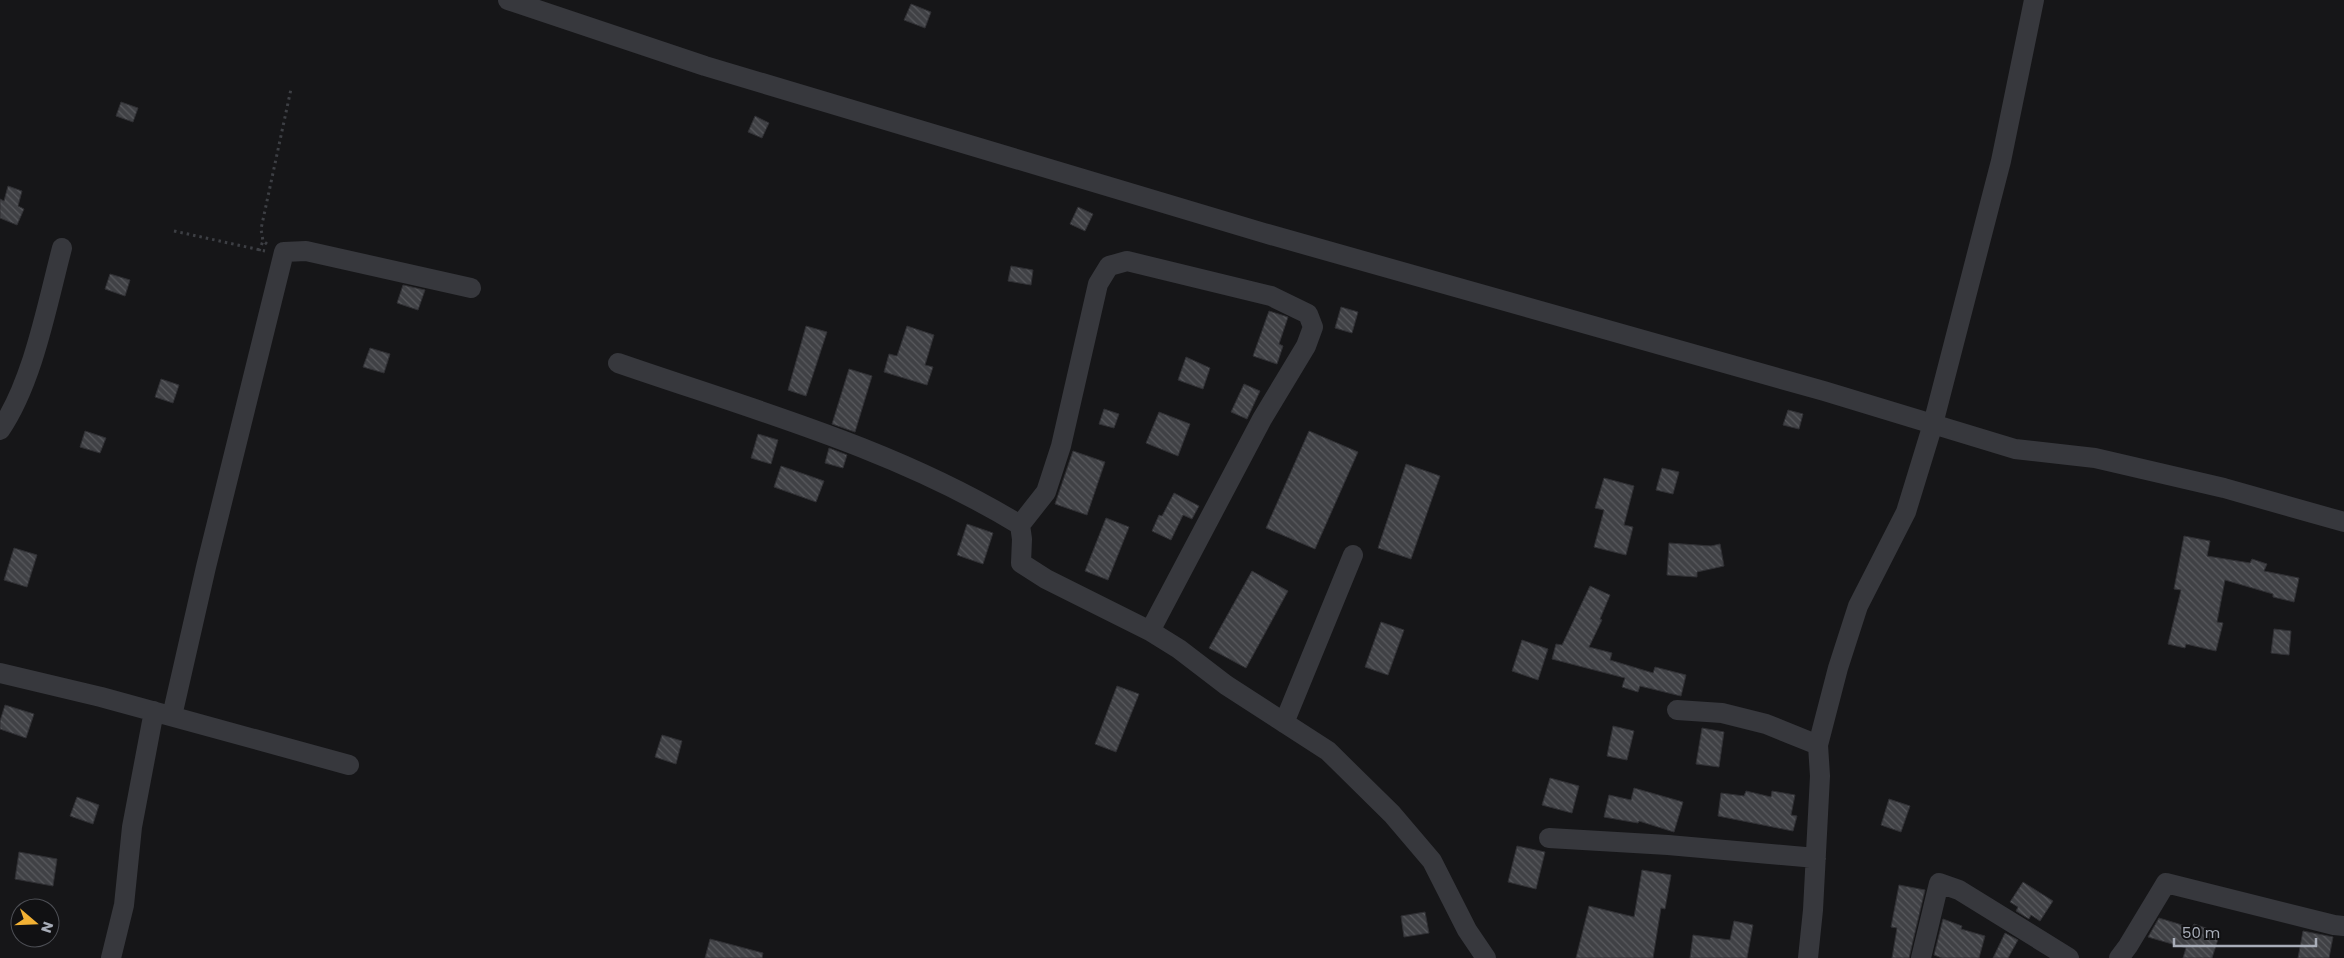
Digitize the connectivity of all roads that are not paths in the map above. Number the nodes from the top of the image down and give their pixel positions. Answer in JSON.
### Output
{"nodes":[{"id":1,"x":508,"y":0,"type":"edge"},
{"id":2,"x":2034,"y":0,"type":"edge"},
{"id":3,"x":62,"y":248,"type":"dead end"},
{"id":4,"x":471,"y":288,"type":"dead end"},
{"id":5,"x":618,"y":363,"type":"dead end"},
{"id":6,"x":1933,"y":424,"type":"junction"},
{"id":7,"x":0,"y":430,"type":"edge"},
{"id":8,"x":2344,"y":522,"type":"edge"},
{"id":9,"x":1020,"y":525,"type":"junction"},
{"id":10,"x":1353,"y":555,"type":"dead end"},
{"id":11,"x":1150,"y":631,"type":"junction"},
{"id":12,"x":0,"y":673,"type":"edge"},
{"id":13,"x":1677,"y":710,"type":"dead end"},
{"id":14,"x":163,"y":714,"type":"junction"},
{"id":15,"x":1284,"y":723,"type":"junction"},
{"id":16,"x":1818,"y":745,"type":"junction"},
{"id":17,"x":349,"y":765,"type":"dead end"},
{"id":18,"x":1549,"y":838,"type":"dead end"},
{"id":19,"x":1816,"y":858,"type":"junction"},
{"id":20,"x":2344,"y":926,"type":"edge"},
{"id":21,"x":111,"y":958,"type":"edge"},
{"id":22,"x":1486,"y":958,"type":"edge"},
{"id":23,"x":1808,"y":958,"type":"edge"},
{"id":24,"x":1921,"y":958,"type":"edge"},
{"id":25,"x":2069,"y":958,"type":"edge"},
{"id":26,"x":2119,"y":958,"type":"edge"}],
"edges":[{"from":1,"to":6,"type":"street"},
{"from":2,"to":6,"type":"street"},
{"from":3,"to":7,"type":"street"},
{"from":4,"to":14,"type":"street"},
{"from":5,"to":9,"type":"street"},
{"from":6,"to":8,"type":"street"},
{"from":6,"to":16,"type":"street"},
{"from":9,"to":11,"type":"street"},
{"from":9,"to":11,"type":"street"},
{"from":10,"to":15,"type":"street"},
{"from":11,"to":15,"type":"street"},
{"from":12,"to":14,"type":"street"},
{"from":13,"to":16,"type":"street"},
{"from":14,"to":17,"type":"street"},
{"from":14,"to":21,"type":"street"},
{"from":15,"to":22,"type":"street"},
{"from":16,"to":19,"type":"street"},
{"from":18,"to":19,"type":"street"},
{"from":19,"to":23,"type":"street"},
{"from":20,"to":26,"type":"street"},
{"from":24,"to":25,"type":"street"}]}
